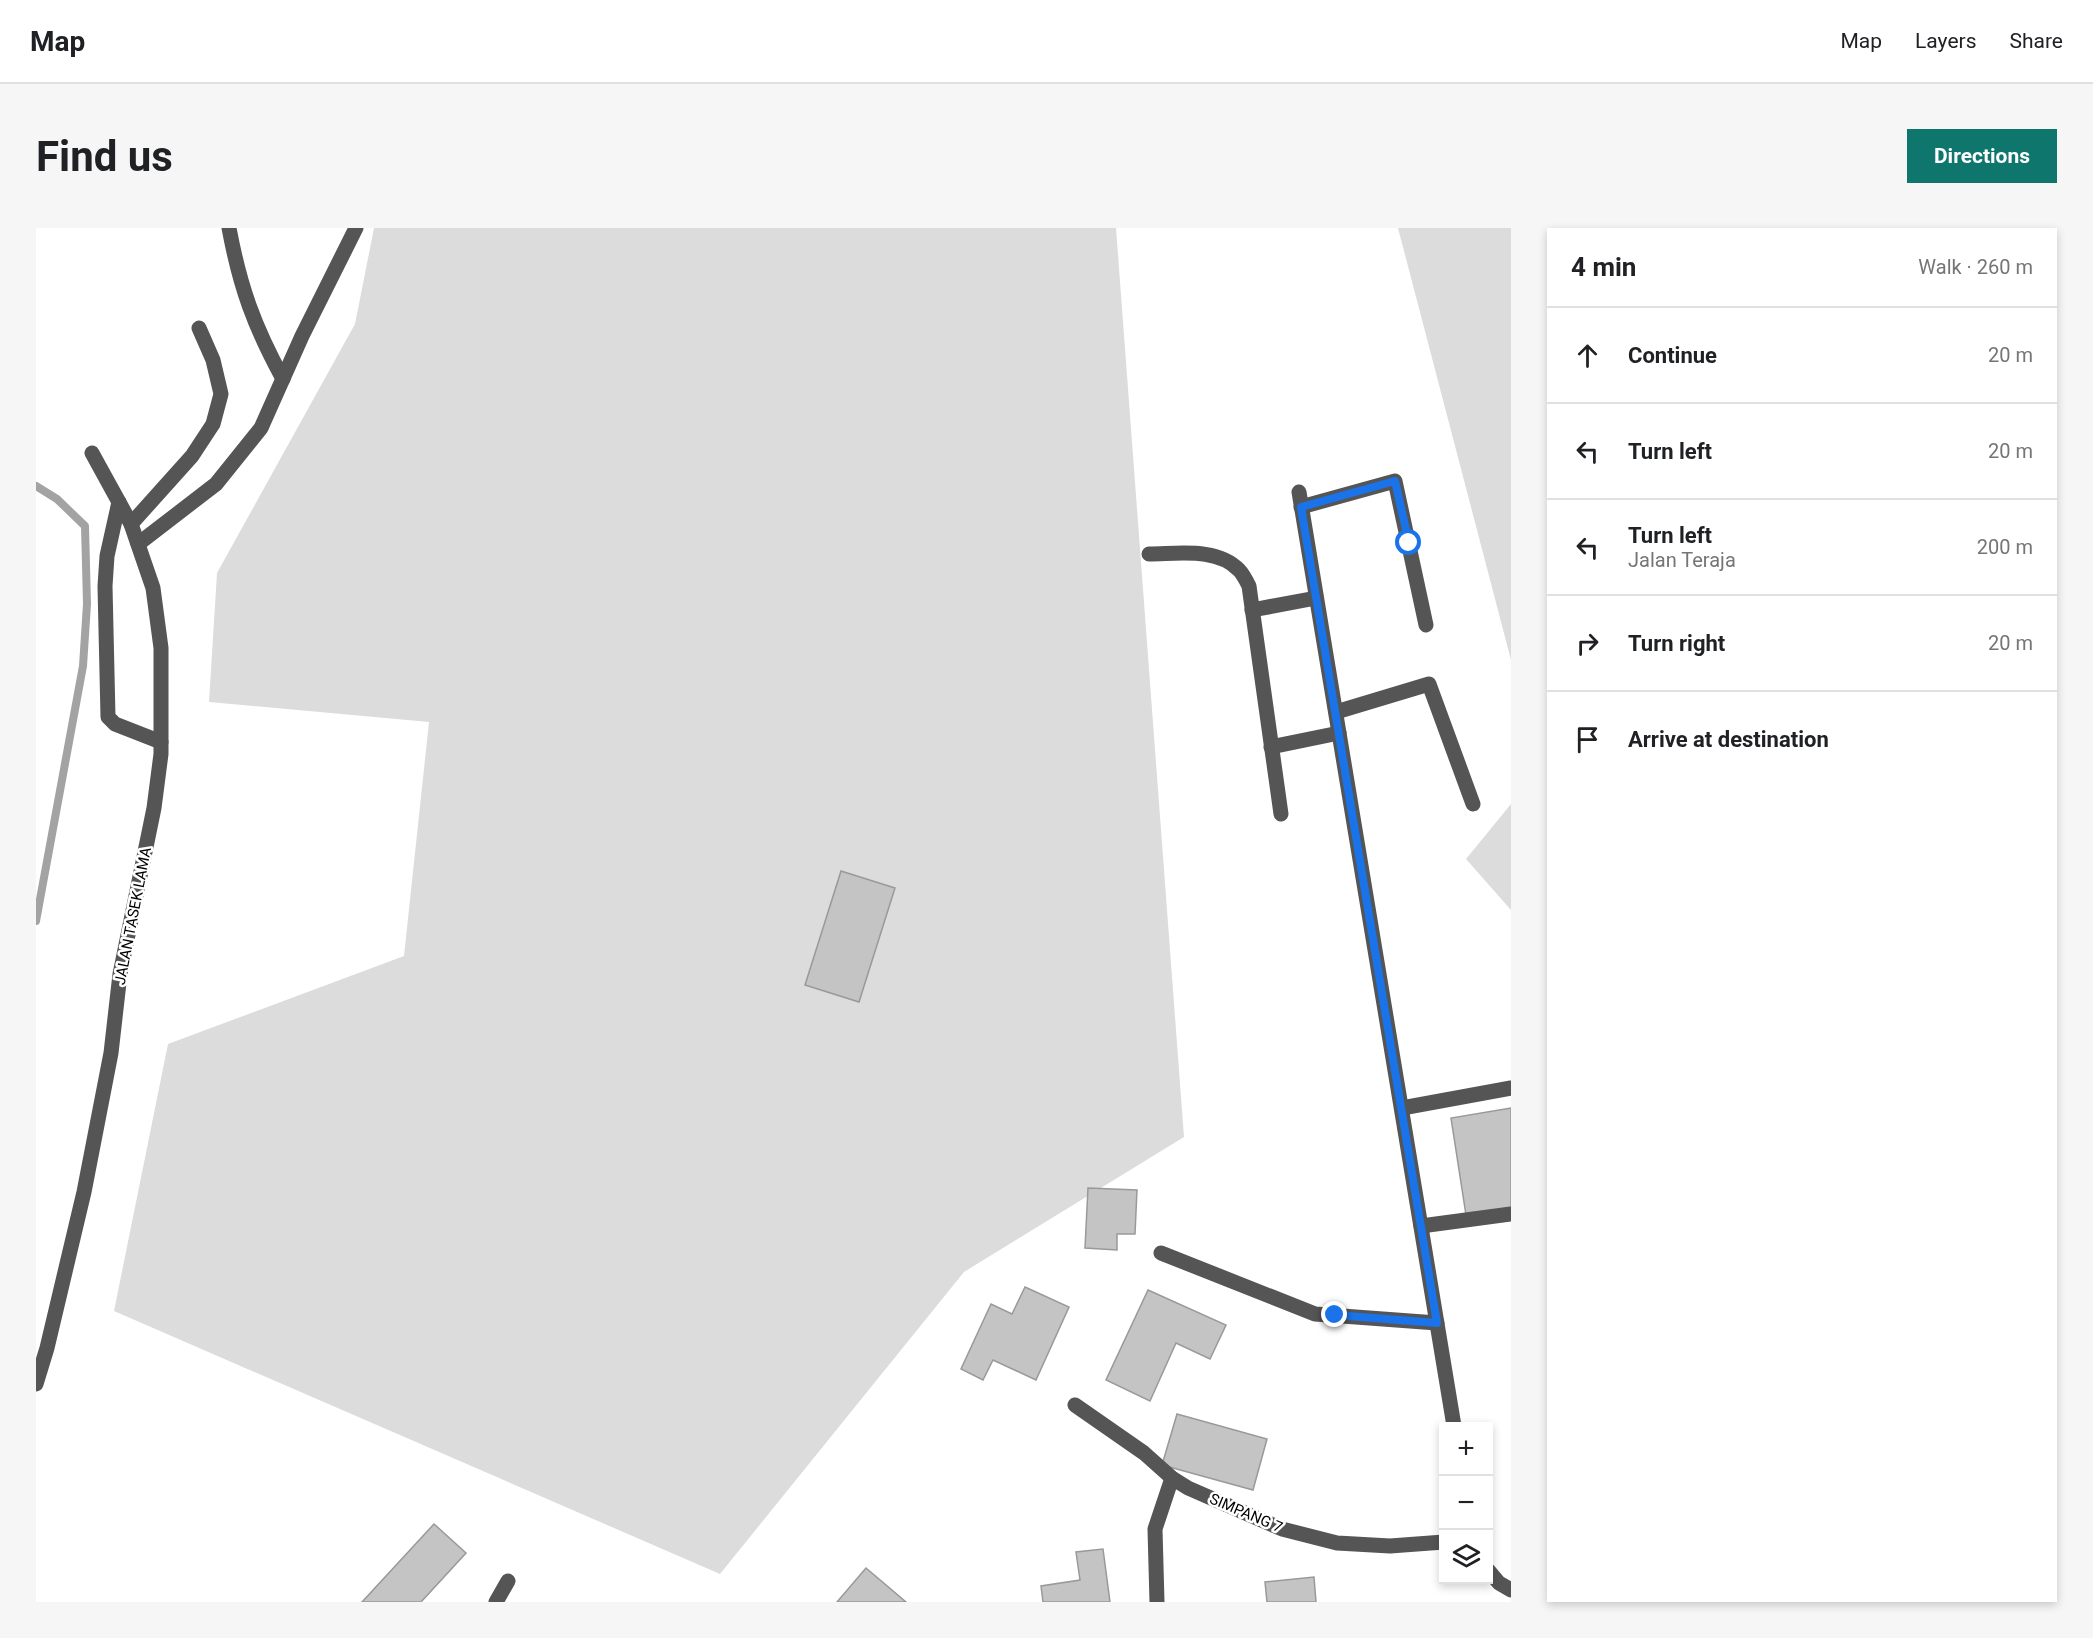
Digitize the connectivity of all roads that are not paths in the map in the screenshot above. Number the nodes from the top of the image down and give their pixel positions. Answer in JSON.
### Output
{"nodes":[{"id":1,"x":229,"y":228,"type":"edge"},
{"id":2,"x":356,"y":228,"type":"edge"},
{"id":3,"x":199,"y":328,"type":"dead end"},
{"id":4,"x":283,"y":379,"type":"junction"},
{"id":5,"x":92,"y":453,"type":"dead end"},
{"id":6,"x":119,"y":502,"type":"junction"},
{"id":7,"x":131,"y":524,"type":"junction"},
{"id":8,"x":138,"y":544,"type":"junction"},
{"id":9,"x":1149,"y":554,"type":"dead end"},
{"id":10,"x":1317,"y":598,"type":"junction"},
{"id":11,"x":1252,"y":610,"type":"junction"},
{"id":12,"x":1426,"y":625,"type":"dead end"},
{"id":13,"x":1336,"y":712,"type":"junction"},
{"id":14,"x":1339,"y":734,"type":"junction"},
{"id":15,"x":161,"y":742,"type":"junction"},
{"id":16,"x":1271,"y":747,"type":"junction"},
{"id":17,"x":1473,"y":804,"type":"dead end"},
{"id":18,"x":1281,"y":814,"type":"dead end"},
{"id":19,"x":1511,"y":1088,"type":"edge"},
{"id":20,"x":1402,"y":1107,"type":"junction"},
{"id":21,"x":1511,"y":1214,"type":"edge"},
{"id":22,"x":1421,"y":1226,"type":"junction"},
{"id":23,"x":1161,"y":1253,"type":"dead end"},
{"id":24,"x":1437,"y":1323,"type":"junction"},
{"id":25,"x":36,"y":1384,"type":"edge"},
{"id":26,"x":1075,"y":1405,"type":"dead end"},
{"id":27,"x":1453,"y":1422,"type":"edge"},
{"id":28,"x":1172,"y":1478,"type":"junction"},
{"id":29,"x":1439,"y":1542,"type":"edge"},
{"id":30,"x":1493,"y":1576,"type":"edge"},
{"id":31,"x":508,"y":1581,"type":"dead end"},
{"id":32,"x":1511,"y":1590,"type":"edge"},
{"id":33,"x":496,"y":1602,"type":"edge"},
{"id":34,"x":1157,"y":1602,"type":"edge"}],
"edges":[{"from":1,"to":4,"type":"street"},
{"from":2,"to":4,"type":"street"},
{"from":3,"to":7,"type":"street"},
{"from":4,"to":8,"type":"street"},
{"from":5,"to":6,"type":"street","name":"JALAN TASEK LAMA"},
{"from":6,"to":7,"type":"street","name":"JALAN TASEK LAMA"},
{"from":6,"to":15,"type":"street"},
{"from":7,"to":8,"type":"street","name":"JALAN TASEK LAMA"},
{"from":8,"to":15,"type":"street","name":"JALAN TASEK LAMA"},
{"from":9,"to":11,"type":"street"},
{"from":10,"to":11,"type":"street"},
{"from":10,"to":12,"type":"street"},
{"from":10,"to":13,"type":"street"},
{"from":11,"to":16,"type":"street"},
{"from":13,"to":14,"type":"street"},
{"from":13,"to":17,"type":"street"},
{"from":14,"to":16,"type":"street"},
{"from":14,"to":20,"type":"street"},
{"from":15,"to":25,"type":"street","name":"JALAN TASEK LAMA"},
{"from":16,"to":18,"type":"street"},
{"from":19,"to":20,"type":"street"},
{"from":20,"to":22,"type":"street"},
{"from":21,"to":22,"type":"street"},
{"from":22,"to":24,"type":"street"},
{"from":23,"to":24,"type":"street"},
{"from":24,"to":27,"type":"street"},
{"from":26,"to":28,"type":"street","name":"SIMPANG 7"},
{"from":28,"to":29,"type":"street","name":"SIMPANG 7"},
{"from":28,"to":34,"type":"street"},
{"from":30,"to":32,"type":"street"},
{"from":31,"to":33,"type":"street"}]}
